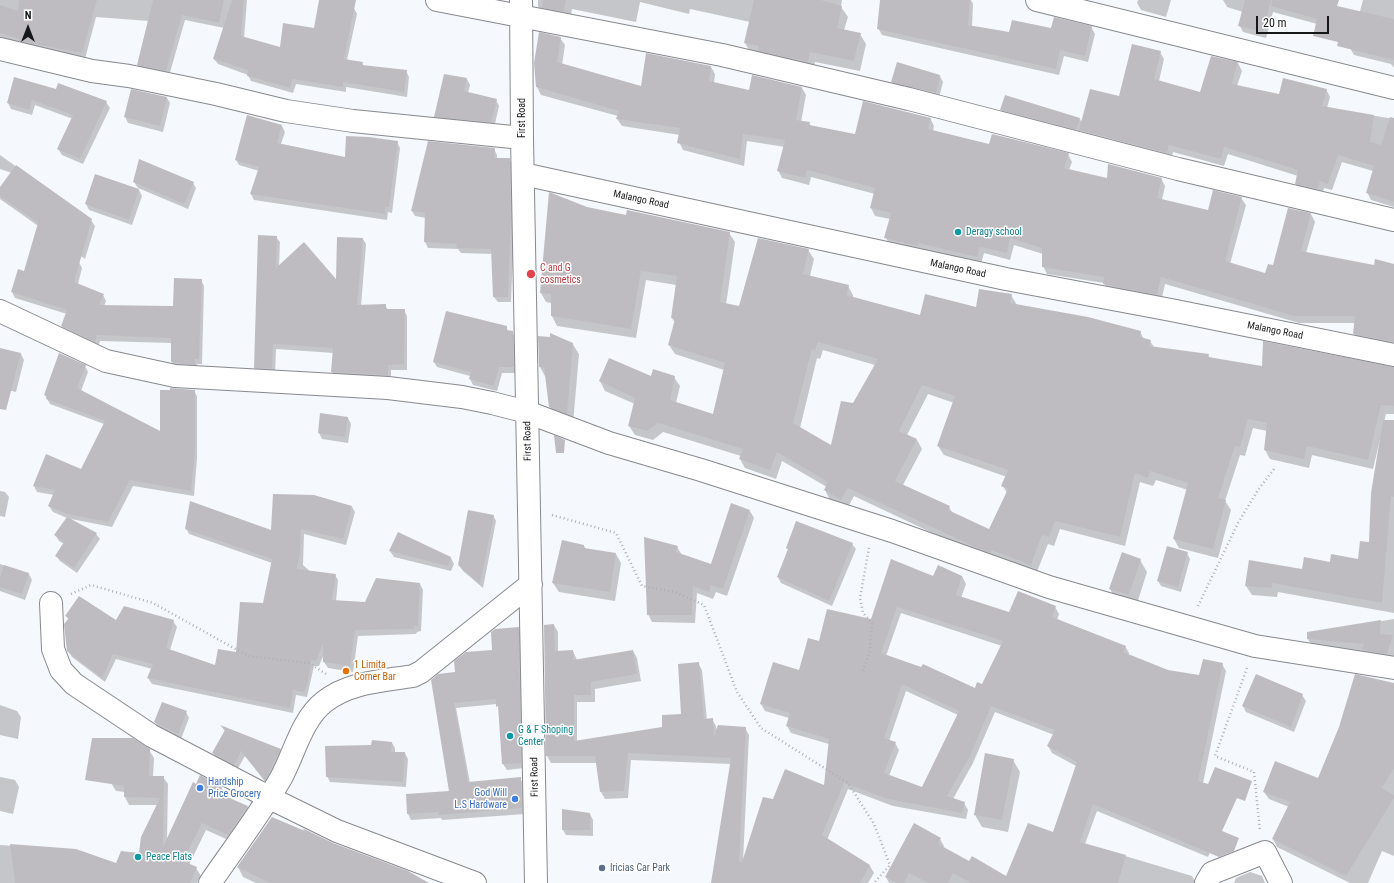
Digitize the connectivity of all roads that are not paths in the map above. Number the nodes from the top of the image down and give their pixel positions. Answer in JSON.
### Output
{"nodes":[{"id":1,"x":437,"y":0,"type":"edge"},
{"id":2,"x":1037,"y":0,"type":"edge"},
{"id":3,"x":521,"y":8,"type":"edge"},
{"id":4,"x":0,"y":49,"type":"edge"},
{"id":5,"x":1394,"y":88,"type":"edge"},
{"id":6,"x":522,"y":138,"type":"junction"},
{"id":7,"x":523,"y":174,"type":"junction"},
{"id":8,"x":1394,"y":220,"type":"edge"},
{"id":9,"x":0,"y":311,"type":"edge"},
{"id":10,"x":1394,"y":355,"type":"edge"},
{"id":11,"x":527,"y":412,"type":"junction"},
{"id":12,"x":531,"y":584,"type":"junction"},
{"id":13,"x":51,"y":603,"type":"road end"},
{"id":14,"x":1394,"y":668,"type":"edge"},
{"id":15,"x":269,"y":797,"type":"junction"},
{"id":16,"x":210,"y":883,"type":"edge"},
{"id":17,"x":475,"y":883,"type":"edge"},
{"id":18,"x":536,"y":883,"type":"edge"},
{"id":19,"x":1206,"y":883,"type":"edge"},
{"id":20,"x":1281,"y":883,"type":"edge"}],
"edges":[{"from":1,"to":3,"type":"street"},
{"from":2,"to":5,"type":"street"},
{"from":3,"to":6,"type":"street","name":"First Road"},
{"from":3,"to":8,"type":"street"},
{"from":4,"to":6,"type":"street"},
{"from":6,"to":7,"type":"street","name":"First Road"},
{"from":7,"to":10,"type":"street","name":"Malango Road"},
{"from":7,"to":11,"type":"street","name":"First Road"},
{"from":9,"to":11,"type":"street"},
{"from":11,"to":12,"type":"street","name":"First Road"},
{"from":11,"to":14,"type":"street"},
{"from":12,"to":15,"type":"street"},
{"from":12,"to":18,"type":"street","name":"First Road"},
{"from":13,"to":15,"type":"street"},
{"from":15,"to":16,"type":"street"},
{"from":15,"to":17,"type":"street"},
{"from":19,"to":20,"type":"street"}]}
